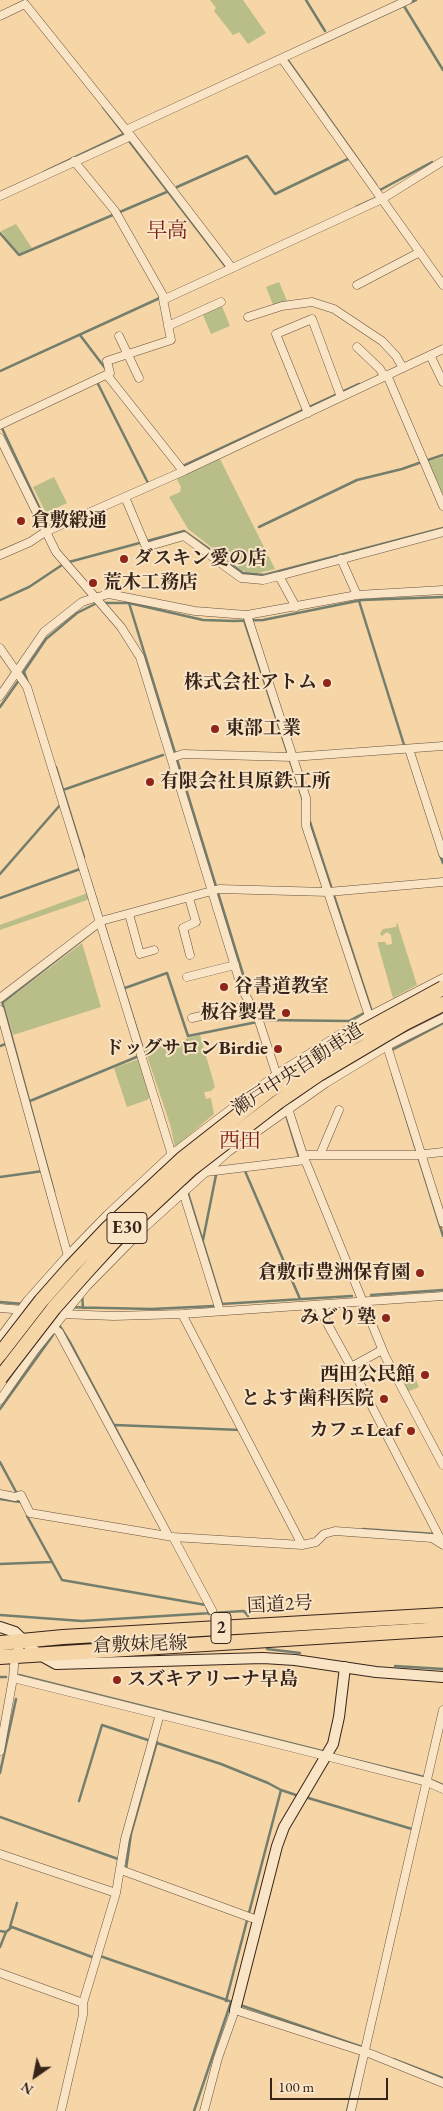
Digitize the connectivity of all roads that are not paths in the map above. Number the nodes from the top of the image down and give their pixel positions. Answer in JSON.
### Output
{"nodes":[{"id":1,"x":408,"y":0,"type":"edge"},
{"id":2,"x":0,"y":16,"type":"edge"},
{"id":3,"x":283,"y":61,"type":"junction"},
{"id":4,"x":128,"y":133,"type":"junction"},
{"id":5,"x":74,"y":161,"type":"junction"},
{"id":6,"x":443,"y":161,"type":"edge"},
{"id":7,"x":0,"y":196,"type":"edge"},
{"id":8,"x":383,"y":197,"type":"junction"},
{"id":9,"x":420,"y":252,"type":"junction"},
{"id":10,"x":231,"y":266,"type":"junction"},
{"id":11,"x":357,"y":284,"type":"dead end"},
{"id":12,"x":443,"y":285,"type":"edge"},
{"id":13,"x":164,"y":297,"type":"junction"},
{"id":14,"x":221,"y":302,"type":"dead end"},
{"id":15,"x":248,"y":317,"type":"dead end"},
{"id":16,"x":168,"y":326,"type":"junction"},
{"id":17,"x":119,"y":336,"type":"dead end"},
{"id":18,"x":357,"y":347,"type":"dead end"},
{"id":19,"x":443,"y":349,"type":"edge"},
{"id":20,"x":128,"y":355,"type":"junction"},
{"id":21,"x":430,"y":355,"type":"junction"},
{"id":22,"x":403,"y":368,"type":"junction"},
{"id":23,"x":107,"y":375,"type":"junction"},
{"id":24,"x":385,"y":376,"type":"junction"},
{"id":25,"x":139,"y":378,"type":"dead end"},
{"id":26,"x":443,"y":382,"type":"edge"},
{"id":27,"x":341,"y":397,"type":"junction"},
{"id":28,"x":308,"y":413,"type":"junction"},
{"id":29,"x":1,"y":425,"type":"edge"},
{"id":30,"x":0,"y":438,"type":"edge"},
{"id":31,"x":183,"y":471,"type":"junction"},
{"id":32,"x":125,"y":498,"type":"junction"},
{"id":33,"x":443,"y":506,"type":"edge"},
{"id":34,"x":45,"y":532,"type":"junction"},
{"id":35,"x":443,"y":532,"type":"edge"},
{"id":36,"x":0,"y":555,"type":"edge"},
{"id":37,"x":340,"y":558,"type":"junction"},
{"id":38,"x":279,"y":576,"type":"junction"},
{"id":39,"x":443,"y":590,"type":"edge"},
{"id":40,"x":357,"y":595,"type":"junction"},
{"id":41,"x":94,"y":598,"type":"junction"},
{"id":42,"x":296,"y":607,"type":"junction"},
{"id":43,"x":248,"y":618,"type":"junction"},
{"id":44,"x":0,"y":648,"type":"edge"},
{"id":45,"x":20,"y":676,"type":"junction"},
{"id":46,"x":0,"y":696,"type":"edge"},
{"id":47,"x":443,"y":746,"type":"edge"},
{"id":48,"x":407,"y":749,"type":"junction"},
{"id":49,"x":290,"y":756,"type":"junction"},
{"id":50,"x":174,"y":757,"type":"junction"},
{"id":51,"x":443,"y":854,"type":"edge"},
{"id":52,"x":443,"y":882,"type":"edge"},
{"id":53,"x":215,"y":890,"type":"junction"},
{"id":54,"x":331,"y":891,"type":"junction"},
{"id":55,"x":190,"y":898,"type":"junction"},
{"id":56,"x":129,"y":914,"type":"junction"},
{"id":57,"x":103,"y":922,"type":"junction"},
{"id":58,"x":154,"y":950,"type":"dead end"},
{"id":59,"x":190,"y":955,"type":"dead end"},
{"id":60,"x":235,"y":965,"type":"junction"},
{"id":61,"x":187,"y":977,"type":"dead end"},
{"id":62,"x":443,"y":978,"type":"edge"},
{"id":63,"x":443,"y":988,"type":"edge"},
{"id":64,"x":0,"y":998,"type":"edge"},
{"id":65,"x":443,"y":1004,"type":"edge"},
{"id":66,"x":251,"y":1005,"type":"junction"},
{"id":67,"x":0,"y":1010,"type":"edge"},
{"id":68,"x":369,"y":1016,"type":"junction"},
{"id":69,"x":192,"y":1018,"type":"dead end"},
{"id":70,"x":443,"y":1018,"type":"edge"},
{"id":71,"x":387,"y":1046,"type":"junction"},
{"id":72,"x":277,"y":1074,"type":"junction"},
{"id":73,"x":289,"y":1109,"type":"junction"},
{"id":74,"x":339,"y":1110,"type":"dead end"},
{"id":75,"x":443,"y":1152,"type":"edge"},
{"id":76,"x":172,"y":1154,"type":"junction"},
{"id":77,"x":320,"y":1155,"type":"junction"},
{"id":78,"x":420,"y":1156,"type":"junction"},
{"id":79,"x":304,"y":1157,"type":"junction"},
{"id":80,"x":206,"y":1172,"type":"junction"},
{"id":81,"x":182,"y":1192,"type":"junction"},
{"id":82,"x":443,"y":1193,"type":"edge"},
{"id":83,"x":434,"y":1196,"type":"junction"},
{"id":84,"x":443,"y":1223,"type":"edge"},
{"id":85,"x":70,"y":1254,"type":"junction"},
{"id":86,"x":443,"y":1296,"type":"edge"},
{"id":87,"x":363,"y":1302,"type":"junction"},
{"id":88,"x":317,"y":1305,"type":"junction"},
{"id":89,"x":24,"y":1306,"type":"junction"},
{"id":90,"x":0,"y":1308,"type":"edge"},
{"id":91,"x":220,"y":1311,"type":"junction"},
{"id":92,"x":182,"y":1314,"type":"junction"},
{"id":93,"x":61,"y":1317,"type":"junction"},
{"id":94,"x":0,"y":1338,"type":"edge"},
{"id":95,"x":382,"y":1350,"type":"junction"},
{"id":96,"x":0,"y":1354,"type":"edge"},
{"id":97,"x":351,"y":1367,"type":"junction"},
{"id":98,"x":0,"y":1378,"type":"edge"},
{"id":99,"x":0,"y":1400,"type":"edge"},
{"id":100,"x":443,"y":1465,"type":"edge"},
{"id":101,"x":0,"y":1494,"type":"edge"},
{"id":102,"x":173,"y":1538,"type":"junction"},
{"id":103,"x":443,"y":1544,"type":"edge"},
{"id":104,"x":303,"y":1545,"type":"junction"},
{"id":105,"x":212,"y":1610,"type":"dead end"},
{"id":106,"x":443,"y":1615,"type":"edge"},
{"id":107,"x":0,"y":1627,"type":"edge"},
{"id":108,"x":443,"y":1629,"type":"edge"},
{"id":109,"x":23,"y":1640,"type":"junction"},
{"id":110,"x":0,"y":1643,"type":"edge"},
{"id":111,"x":38,"y":1654,"type":"junction"},
{"id":112,"x":15,"y":1655,"type":"junction"},
{"id":113,"x":0,"y":1657,"type":"edge"},
{"id":114,"x":345,"y":1667,"type":"junction"},
{"id":115,"x":443,"y":1677,"type":"edge"},
{"id":116,"x":13,"y":1678,"type":"junction"},
{"id":117,"x":443,"y":1710,"type":"edge"},
{"id":118,"x":160,"y":1714,"type":"junction"},
{"id":119,"x":0,"y":1751,"type":"edge"},
{"id":120,"x":326,"y":1756,"type":"junction"},
{"id":121,"x":427,"y":1780,"type":"junction"},
{"id":122,"x":443,"y":1789,"type":"edge"},
{"id":123,"x":0,"y":1854,"type":"edge"},
{"id":124,"x":124,"y":1871,"type":"junction"},
{"id":125,"x":116,"y":1894,"type":"junction"},
{"id":126,"x":249,"y":1917,"type":"dead end"},
{"id":127,"x":0,"y":1973,"type":"edge"},
{"id":128,"x":83,"y":2003,"type":"junction"},
{"id":129,"x":235,"y":2010,"type":"junction"},
{"id":130,"x":363,"y":2051,"type":"junction"},
{"id":131,"x":443,"y":2083,"type":"edge"},
{"id":132,"x":61,"y":2111,"type":"edge"},
{"id":133,"x":204,"y":2111,"type":"edge"},
{"id":134,"x":351,"y":2111,"type":"edge"}],
"edges":[{"from":1,"to":3,"type":"street"},
{"from":2,"to":4,"type":"street"},
{"from":3,"to":4,"type":"street"},
{"from":3,"to":8,"type":"street"},
{"from":4,"to":5,"type":"street"},
{"from":4,"to":10,"type":"street"},
{"from":5,"to":7,"type":"street"},
{"from":5,"to":13,"type":"street"},
{"from":6,"to":8,"type":"street"},
{"from":8,"to":9,"type":"street"},
{"from":8,"to":10,"type":"street"},
{"from":9,"to":11,"type":"street"},
{"from":9,"to":12,"type":"street"},
{"from":10,"to":13,"type":"street"},
{"from":13,"to":16,"type":"street"},
{"from":14,"to":16,"type":"street"},
{"from":15,"to":22,"type":"street"},
{"from":16,"to":20,"type":"street"},
{"from":17,"to":20,"type":"street"},
{"from":18,"to":24,"type":"street"},
{"from":19,"to":21,"type":"street"},
{"from":20,"to":23,"type":"street"},
{"from":20,"to":25,"type":"street"},
{"from":21,"to":22,"type":"street"},
{"from":21,"to":26,"type":"street"},
{"from":22,"to":24,"type":"street"},
{"from":23,"to":29,"type":"street"},
{"from":23,"to":31,"type":"street"},
{"from":24,"to":27,"type":"street"},
{"from":24,"to":33,"type":"street"},
{"from":27,"to":28,"type":"street"},
{"from":27,"to":28,"type":"street"},
{"from":28,"to":31,"type":"street"},
{"from":30,"to":34,"type":"street"},
{"from":31,"to":32,"type":"street"},
{"from":32,"to":34,"type":"street"},
{"from":32,"to":38,"type":"street"},
{"from":34,"to":36,"type":"street"},
{"from":34,"to":41,"type":"street"},
{"from":35,"to":37,"type":"street"},
{"from":37,"to":38,"type":"street"},
{"from":37,"to":40,"type":"street"},
{"from":38,"to":42,"type":"street"},
{"from":39,"to":40,"type":"street"},
{"from":40,"to":42,"type":"street"},
{"from":41,"to":43,"type":"street"},
{"from":41,"to":45,"type":"street"},
{"from":41,"to":50,"type":"street"},
{"from":42,"to":43,"type":"street"},
{"from":43,"to":49,"type":"street"},
{"from":44,"to":45,"type":"street"},
{"from":45,"to":46,"type":"street"},
{"from":45,"to":57,"type":"street"},
{"from":47,"to":48,"type":"street"},
{"from":48,"to":49,"type":"street"},
{"from":48,"to":51,"type":"street"},
{"from":49,"to":50,"type":"street"},
{"from":49,"to":54,"type":"street"},
{"from":50,"to":53,"type":"street"},
{"from":52,"to":54,"type":"street"},
{"from":53,"to":54,"type":"street"},
{"from":53,"to":55,"type":"street"},
{"from":53,"to":60,"type":"street"},
{"from":54,"to":68,"type":"street"},
{"from":55,"to":56,"type":"street"},
{"from":55,"to":59,"type":"street"},
{"from":56,"to":57,"type":"street"},
{"from":56,"to":58,"type":"street"},
{"from":57,"to":64,"type":"street"},
{"from":57,"to":76,"type":"street"},
{"from":60,"to":61,"type":"street"},
{"from":60,"to":66,"type":"street"},
{"from":62,"to":68,"type":"street"},
{"from":63,"to":96,"type":"highway","name":"瀬戸中央自動車道","number":"E30","bridge":true},
{"from":65,"to":98,"type":"highway","name":"瀬戸中央自動車道","number":"E30","bridge":true},
{"from":66,"to":69,"type":"street"},
{"from":66,"to":72,"type":"street"},
{"from":67,"to":85,"type":"street"},
{"from":68,"to":71,"type":"street"},
{"from":68,"to":72,"type":"street"},
{"from":70,"to":71,"type":"street"},
{"from":71,"to":73,"type":"street"},
{"from":71,"to":78,"type":"street"},
{"from":72,"to":73,"type":"street"},
{"from":72,"to":76,"type":"street"},
{"from":73,"to":79,"type":"street"},
{"from":73,"to":80,"type":"street"},
{"from":74,"to":77,"type":"street"},
{"from":75,"to":78,"type":"street"},
{"from":76,"to":81,"type":"street"},
{"from":76,"to":85,"type":"street"},
{"from":77,"to":78,"type":"street"},
{"from":77,"to":79,"type":"street"},
{"from":78,"to":83,"type":"street"},
{"from":79,"to":80,"type":"street"},
{"from":79,"to":87,"type":"street"},
{"from":80,"to":81,"type":"street"},
{"from":81,"to":91,"type":"street"},
{"from":81,"to":93,"type":"street"},
{"from":82,"to":83,"type":"street"},
{"from":83,"to":84,"type":"street"},
{"from":85,"to":89,"type":"street"},
{"from":86,"to":87,"type":"street"},
{"from":87,"to":88,"type":"street"},
{"from":87,"to":95,"type":"street"},
{"from":88,"to":91,"type":"street"},
{"from":88,"to":97,"type":"street"},
{"from":89,"to":90,"type":"street"},
{"from":89,"to":93,"type":"street"},
{"from":89,"to":94,"type":"street"},
{"from":91,"to":92,"type":"street"},
{"from":92,"to":93,"type":"street"},
{"from":92,"to":104,"type":"street"},
{"from":93,"to":99,"type":"street"},
{"from":93,"to":102,"type":"street"},
{"from":95,"to":97,"type":"street"},
{"from":95,"to":100,"type":"street"},
{"from":97,"to":103,"type":"street"},
{"from":101,"to":102,"type":"street"},
{"from":102,"to":104,"type":"street"},
{"from":102,"to":105,"type":"street"},
{"from":103,"to":104,"type":"street"},
{"from":106,"to":109,"type":"highway","name":"国道2号","number":"2"},
{"from":107,"to":109,"type":"main road","name":"倉敷妹尾線"},
{"from":108,"to":111,"type":"highway","name":"国道2号","number":"2"},
{"from":109,"to":110,"type":"highway","name":"国道2号","number":"2"},
{"from":109,"to":111,"type":"main road","name":"倉敷妹尾線"},
{"from":109,"to":112,"type":"street"},
{"from":111,"to":112,"type":"highway","name":"国道2号","number":"2"},
{"from":111,"to":114,"type":"main road","name":"倉敷妹尾線"},
{"from":112,"to":113,"type":"highway","name":"国道2号","number":"2"},
{"from":112,"to":116,"type":"street"},
{"from":114,"to":115,"type":"main road","name":"倉敷妹尾線"},
{"from":114,"to":120,"type":"main road"},
{"from":116,"to":118,"type":"street"},
{"from":116,"to":119,"type":"street"},
{"from":117,"to":121,"type":"street"},
{"from":118,"to":120,"type":"street"},
{"from":118,"to":124,"type":"street"},
{"from":120,"to":121,"type":"street"},
{"from":120,"to":129,"type":"main road"},
{"from":121,"to":122,"type":"street"},
{"from":121,"to":130,"type":"street"},
{"from":123,"to":125,"type":"street"},
{"from":124,"to":125,"type":"street"},
{"from":124,"to":126,"type":"street"},
{"from":125,"to":128,"type":"street"},
{"from":127,"to":128,"type":"street"},
{"from":128,"to":132,"type":"street"},
{"from":129,"to":130,"type":"street"},
{"from":129,"to":133,"type":"street"},
{"from":130,"to":131,"type":"street"},
{"from":130,"to":134,"type":"street"}]}
